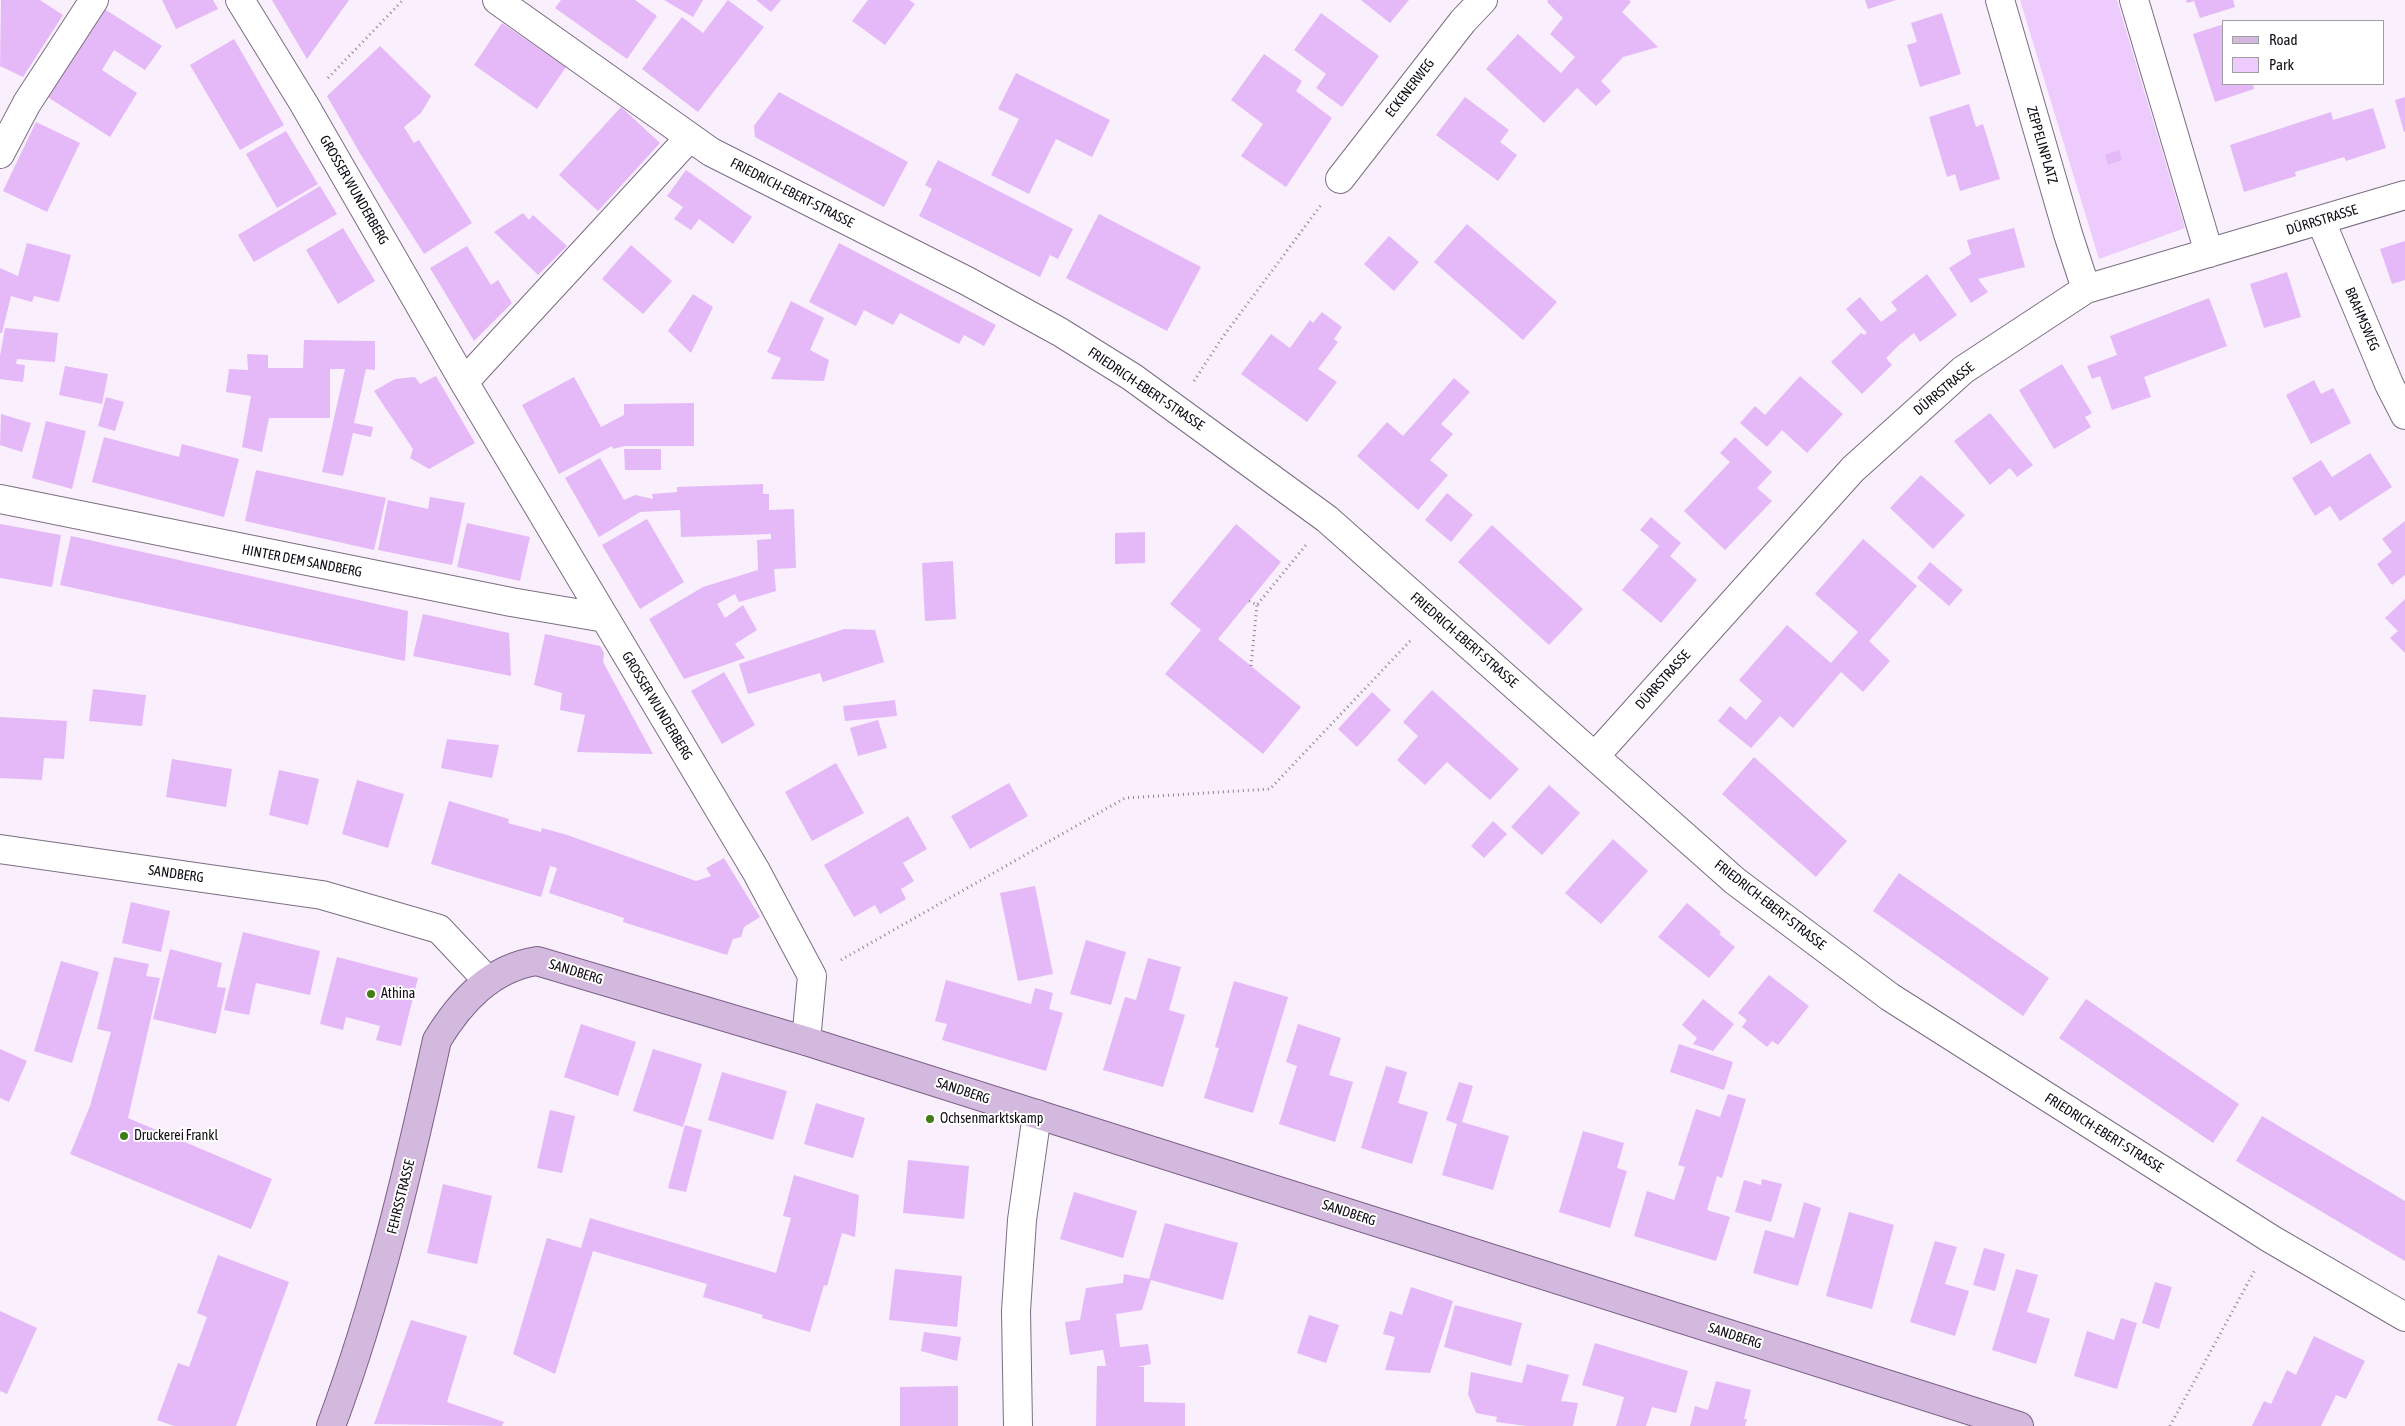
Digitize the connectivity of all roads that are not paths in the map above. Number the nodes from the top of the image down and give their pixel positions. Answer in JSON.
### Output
{"nodes":[{"id":1,"x":94,"y":0,"type":"edge"},
{"id":2,"x":240,"y":0,"type":"edge"},
{"id":3,"x":497,"y":0,"type":"edge"},
{"id":4,"x":1483,"y":0,"type":"edge"},
{"id":5,"x":2000,"y":0,"type":"edge"},
{"id":6,"x":2134,"y":0,"type":"edge"},
{"id":7,"x":690,"y":137,"type":"junction"},
{"id":8,"x":0,"y":154,"type":"edge"},
{"id":9,"x":1340,"y":179,"type":"road end"},
{"id":10,"x":2405,"y":195,"type":"edge"},
{"id":11,"x":2321,"y":221,"type":"junction"},
{"id":12,"x":2209,"y":253,"type":"junction"},
{"id":13,"x":2086,"y":289,"type":"junction"},
{"id":14,"x":464,"y":382,"type":"junction"},
{"id":15,"x":2405,"y":415,"type":"edge"},
{"id":16,"x":0,"y":499,"type":"edge"},
{"id":17,"x":605,"y":618,"type":"junction"},
{"id":18,"x":1596,"y":755,"type":"junction"},
{"id":19,"x":0,"y":849,"type":"edge"},
{"id":20,"x":488,"y":981,"type":"junction"},
{"id":21,"x":806,"y":1041,"type":"junction"},
{"id":22,"x":1036,"y":1114,"type":"junction"},
{"id":23,"x":2405,"y":1317,"type":"edge"},
{"id":24,"x":331,"y":1426,"type":"edge"},
{"id":25,"x":1018,"y":1426,"type":"edge"},
{"id":26,"x":2018,"y":1426,"type":"edge"}],
"edges":[{"from":1,"to":8,"type":"street"},
{"from":2,"to":14,"type":"street","name":"GROSSER WUNDERBERG"},
{"from":3,"to":7,"type":"street","name":"FRIEDRICH-EBERT-STRASSE"},
{"from":4,"to":9,"type":"street","name":"ECKENERWEG"},
{"from":5,"to":13,"type":"street","name":"ZEPPELINPLATZ"},
{"from":6,"to":12,"type":"street"},
{"from":7,"to":14,"type":"street"},
{"from":7,"to":18,"type":"street","name":"FRIEDRICH-EBERT-STRASSE"},
{"from":10,"to":11,"type":"street","name":"DÜRRSTRASSE"},
{"from":11,"to":12,"type":"street","name":"DÜRRSTRASSE"},
{"from":11,"to":15,"type":"street","name":"BRAHMSWEG"},
{"from":12,"to":13,"type":"street","name":"DÜRRSTRASSE"},
{"from":13,"to":18,"type":"street","name":"DÜRRSTRASSE"},
{"from":14,"to":17,"type":"street","name":"GROSSER WUNDERBERG"},
{"from":16,"to":17,"type":"street","name":"HINTER DEM SANDBERG"},
{"from":17,"to":21,"type":"street","name":"GROSSER WUNDERBERG"},
{"from":18,"to":23,"type":"street","name":"FRIEDRICH-EBERT-STRASSE"},
{"from":19,"to":20,"type":"street","name":"SANDBERG"},
{"from":20,"to":21,"type":"main road","name":"SANDBERG"},
{"from":20,"to":24,"type":"main road","name":"FEHRSSTRASSE"},
{"from":21,"to":22,"type":"main road","name":"SANDBERG"},
{"from":22,"to":25,"type":"street"},
{"from":22,"to":26,"type":"main road","name":"SANDBERG"}]}
